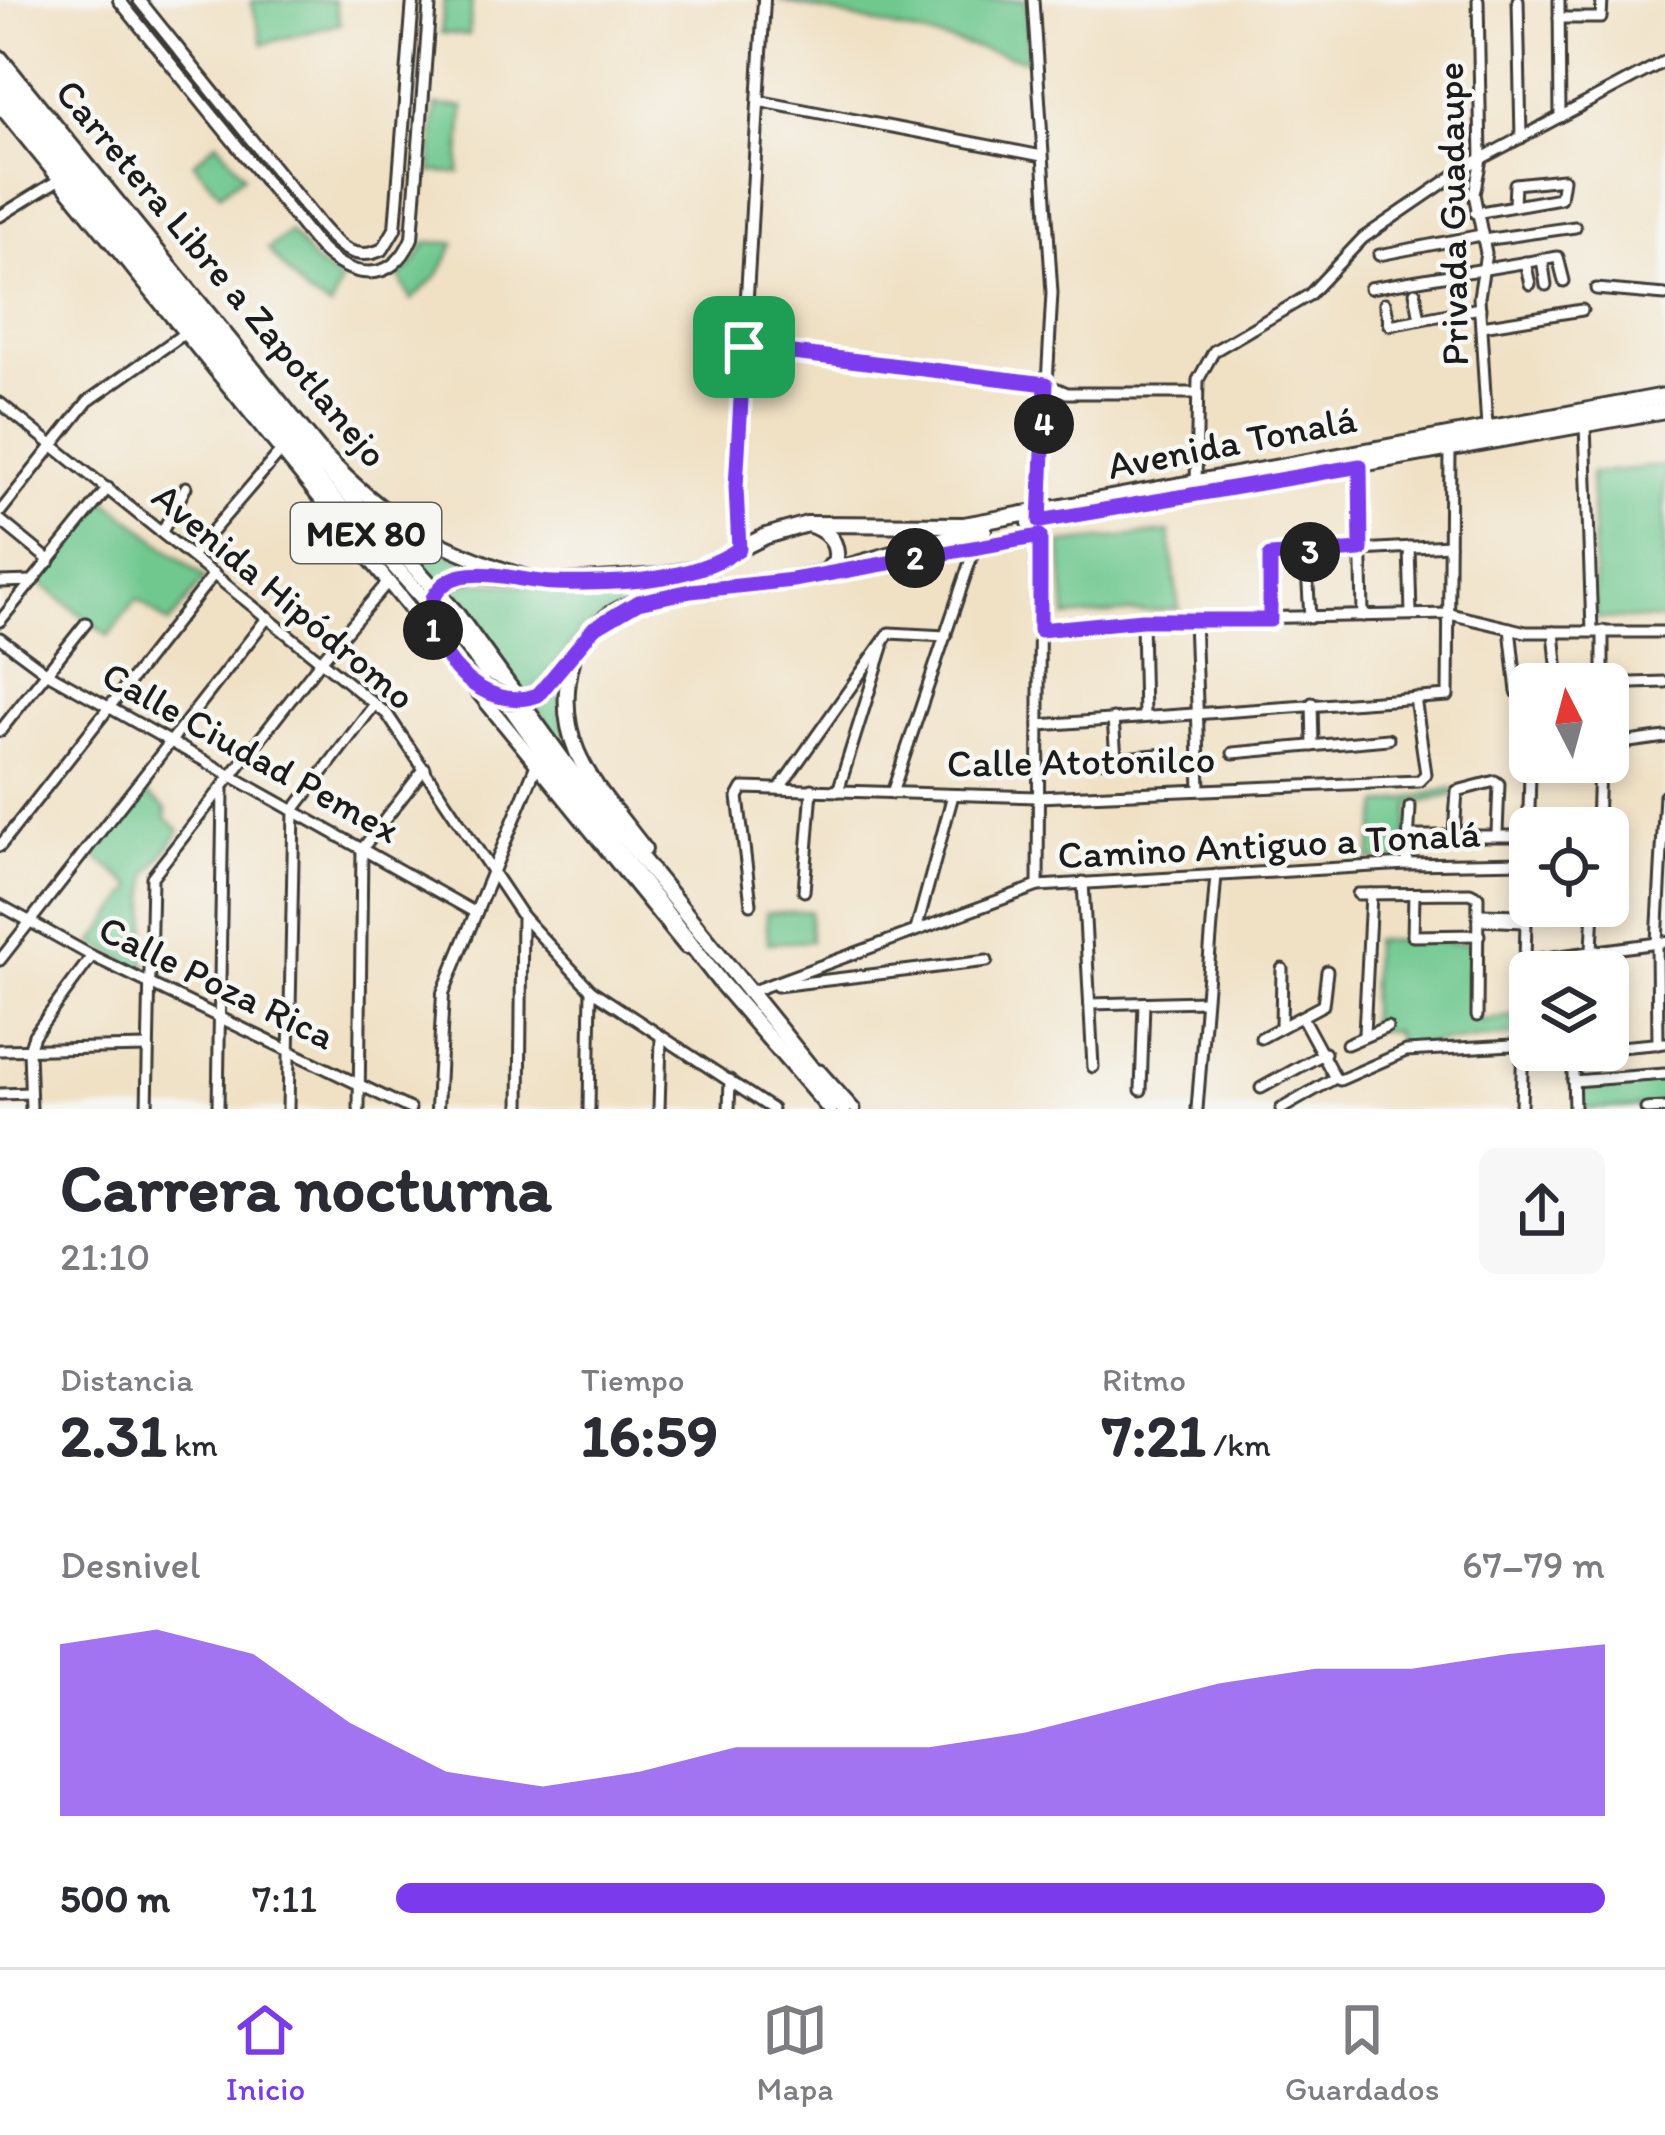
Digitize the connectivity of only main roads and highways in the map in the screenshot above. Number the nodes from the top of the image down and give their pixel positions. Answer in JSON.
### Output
{"nodes":[{"id":1,"x":0,"y":56,"type":"edge"},
{"id":2,"x":0,"y":73,"type":"edge"},
{"id":3,"x":0,"y":90,"type":"edge"},
{"id":4,"x":0,"y":106,"type":"edge"},
{"id":5,"x":166,"y":263,"type":"junction"},
{"id":6,"x":229,"y":355,"type":"junction"},
{"id":7,"x":1665,"y":396,"type":"edge"},
{"id":8,"x":1665,"y":410,"type":"edge"},
{"id":9,"x":1040,"y":522,"type":"junction"},
{"id":10,"x":807,"y":524,"type":"junction"},
{"id":11,"x":831,"y":571,"type":"junction"},
{"id":12,"x":532,"y":579,"type":"junction"},
{"id":13,"x":434,"y":637,"type":"junction"},
{"id":14,"x":579,"y":646,"type":"junction"},
{"id":15,"x":466,"y":680,"type":"junction"},
{"id":16,"x":722,"y":983,"type":"junction"},
{"id":17,"x":750,"y":988,"type":"junction"},
{"id":18,"x":811,"y":1088,"type":"junction"},
{"id":19,"x":819,"y":1109,"type":"edge"},
{"id":20,"x":830,"y":1109,"type":"edge"},
{"id":21,"x":844,"y":1109,"type":"edge"}],
"edges":[{"from":1,"to":5,"type":"main road","name":"Carretera Libre a Zapotlanejo"},
{"from":2,"to":6,"type":"main road","name":"Carretera Libre a Zapotlanejo","number":"MEX 80"},
{"from":3,"to":16,"type":"main road","name":"Carretera Libre a Zapotlanejo","number":"MEX 80"},
{"from":4,"to":13,"type":"main road","name":"Carretera Libre a Zapotlanejo"},
{"from":5,"to":6,"type":"main road"},
{"from":5,"to":12,"type":"main road","name":"Carretera Libre a Zapotlanejo"},
{"from":6,"to":17,"type":"main road","name":"Carretera Libre a Zapotlanejo","number":"MEX 80"},
{"from":7,"to":9,"type":"main road","name":"Avenida Tonalá"},
{"from":8,"to":9,"type":"main road","name":"Avenida Tonalá"},
{"from":9,"to":10,"type":"main road","name":"Avenida Tonalá"},
{"from":9,"to":11,"type":"main road","name":"Avenida Tonalá"},
{"from":10,"to":11,"type":"main road"},
{"from":10,"to":12,"type":"main road","name":"Avenida Tonalá"},
{"from":11,"to":14,"type":"main road","name":"Avenida Tonalá"},
{"from":12,"to":13,"type":"main road","name":"Avenida Tonalá","bridge":true},
{"from":13,"to":15,"type":"main road","name":"Carretera Libre a Zapotlanejo"},
{"from":14,"to":15,"type":"main road","name":"Avenida Tonalá","bridge":true},
{"from":14,"to":17,"type":"main road"},
{"from":15,"to":16,"type":"main road","name":"Carretera Libre a Zapotlanejo"},
{"from":16,"to":18,"type":"main road","name":"Carretera Libre a Zapotlanejo","number":"MEX 80"},
{"from":17,"to":21,"type":"main road","name":"Carretera Libre a Zapotlanejo","number":"MEX 80"},
{"from":18,"to":19,"type":"main road"},
{"from":18,"to":20,"type":"main road","name":"Carretera Libre a Zapotlanejo","number":"MEX 80"}]}
